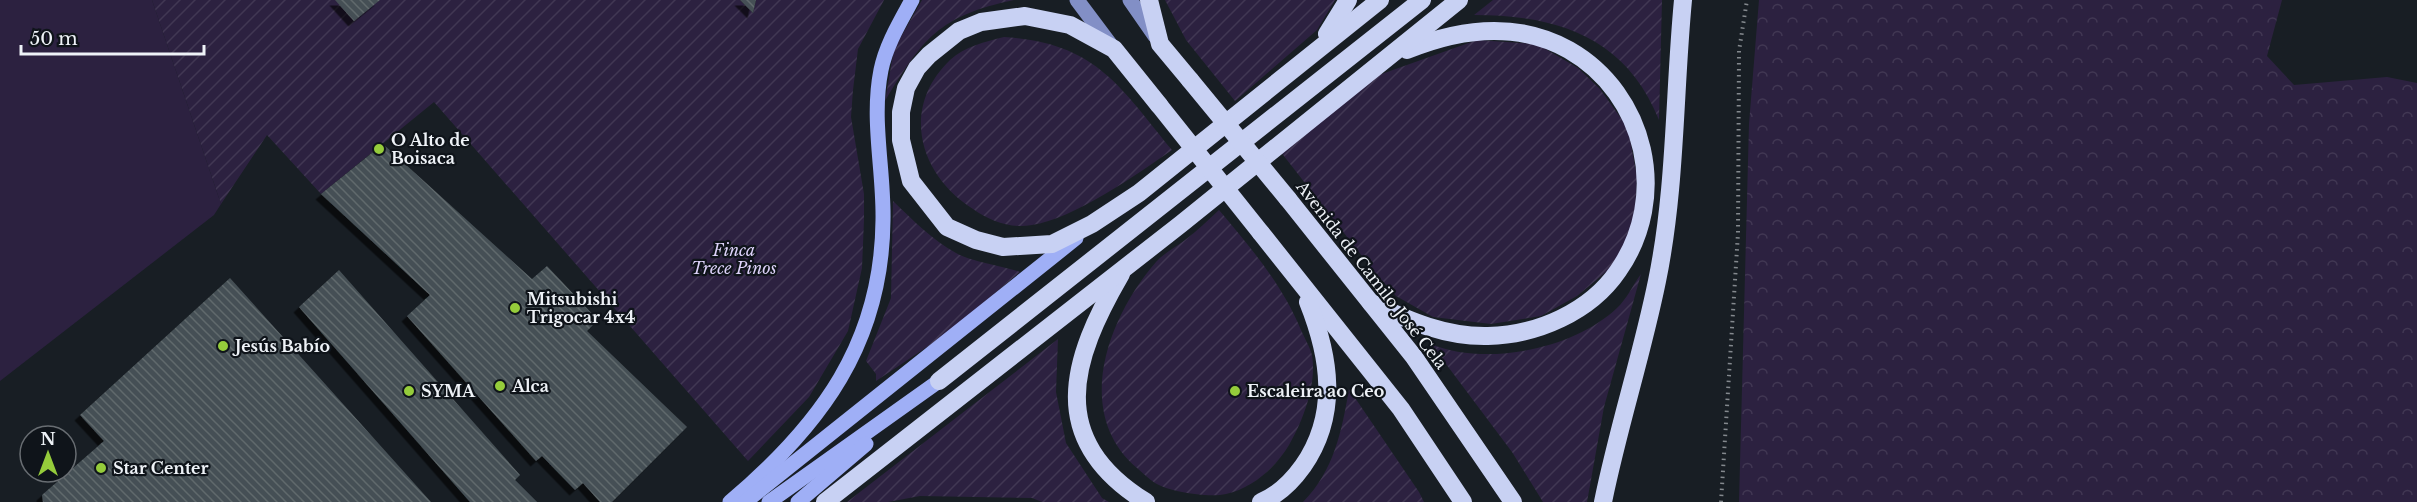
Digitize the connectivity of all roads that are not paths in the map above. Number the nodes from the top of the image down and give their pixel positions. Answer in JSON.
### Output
{"nodes":[{"id":1,"x":912,"y":0,"type":"edge"},
{"id":2,"x":1077,"y":0,"type":"edge"},
{"id":3,"x":1130,"y":0,"type":"edge"},
{"id":4,"x":1149,"y":0,"type":"edge"},
{"id":5,"x":1348,"y":0,"type":"edge"},
{"id":6,"x":1380,"y":0,"type":"edge"},
{"id":7,"x":1422,"y":0,"type":"edge"},
{"id":8,"x":1459,"y":0,"type":"edge"},
{"id":9,"x":1683,"y":0,"type":"edge"},
{"id":10,"x":1160,"y":44,"type":"junction"},
{"id":11,"x":1317,"y":48,"type":"junction"},
{"id":12,"x":1114,"y":49,"type":"junction"},
{"id":13,"x":1389,"y":57,"type":"junction"},
{"id":14,"x":1092,"y":225,"type":"junction"},
{"id":15,"x":1125,"y":267,"type":"junction"},
{"id":16,"x":1300,"y":283,"type":"junction"},
{"id":17,"x":1371,"y":303,"type":"junction"},
{"id":18,"x":939,"y":381,"type":"junction"},
{"id":19,"x":730,"y":502,"type":"edge"},
{"id":20,"x":745,"y":502,"type":"edge"},
{"id":21,"x":769,"y":502,"type":"edge"},
{"id":22,"x":798,"y":502,"type":"edge"},
{"id":23,"x":825,"y":502,"type":"edge"},
{"id":24,"x":1146,"y":502,"type":"edge"},
{"id":25,"x":1261,"y":502,"type":"edge"},
{"id":26,"x":1462,"y":502,"type":"edge"},
{"id":27,"x":1512,"y":502,"type":"edge"},
{"id":28,"x":1603,"y":502,"type":"edge"}],
"edges":[{"from":1,"to":19,"type":"main road"},
{"from":2,"to":12,"type":"main road"},
{"from":3,"to":10,"type":"main road"},
{"from":4,"to":10,"type":"highway"},
{"from":5,"to":11,"type":"highway"},
{"from":6,"to":11,"type":"highway"},
{"from":7,"to":18,"type":"highway"},
{"from":8,"to":13,"type":"highway"},
{"from":9,"to":28,"type":"highway"},
{"from":10,"to":17,"type":"highway","name":"Avenida de Camilo José Cela","bridge":true},
{"from":11,"to":14,"type":"highway"},
{"from":12,"to":14,"type":"highway"},
{"from":12,"to":16,"type":"highway","bridge":true},
{"from":13,"to":15,"type":"highway"},
{"from":13,"to":17,"type":"highway"},
{"from":14,"to":20,"type":"main road"},
{"from":15,"to":23,"type":"highway"},
{"from":15,"to":24,"type":"highway"},
{"from":16,"to":25,"type":"highway"},
{"from":16,"to":26,"type":"highway"},
{"from":17,"to":27,"type":"highway","name":"Avenida de Camilo José Cela"},
{"from":18,"to":21,"type":"main road"},
{"from":18,"to":22,"type":"main road"}]}
